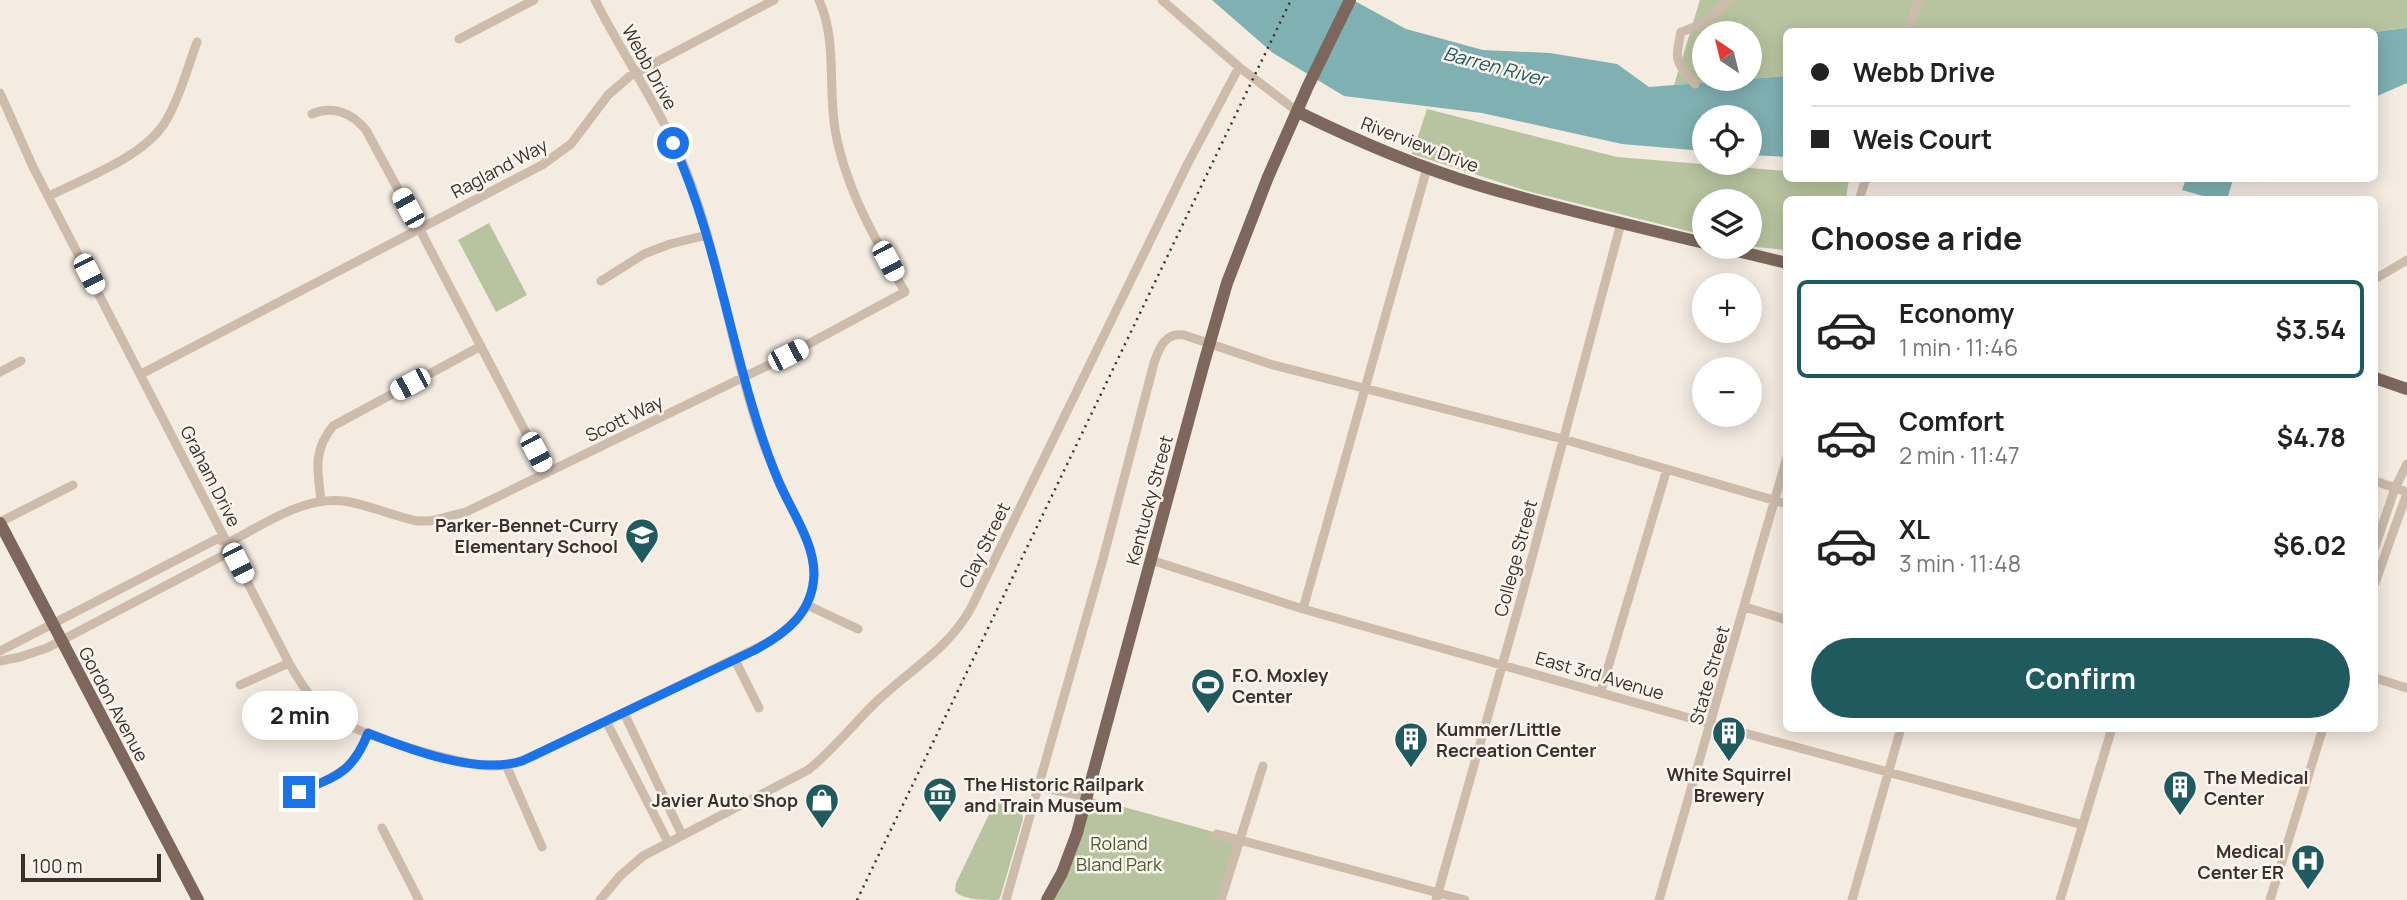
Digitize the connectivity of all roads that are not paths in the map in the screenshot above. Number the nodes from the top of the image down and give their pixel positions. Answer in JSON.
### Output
{"nodes":[{"id":1,"x":534,"y":0,"type":"edge"},
{"id":2,"x":595,"y":0,"type":"edge"},
{"id":3,"x":774,"y":0,"type":"edge"},
{"id":4,"x":819,"y":0,"type":"edge"},
{"id":5,"x":1162,"y":0,"type":"edge"},
{"id":6,"x":1350,"y":0,"type":"edge"},
{"id":7,"x":1728,"y":0,"type":"edge"},
{"id":8,"x":1917,"y":0,"type":"edge"},
{"id":9,"x":1706,"y":21,"type":"edge"},
{"id":10,"x":1909,"y":28,"type":"edge"},
{"id":11,"x":1692,"y":29,"type":"edge"},
{"id":12,"x":459,"y":39,"type":"dead end"},
{"id":13,"x":197,"y":42,"type":"dead end"},
{"id":14,"x":1239,"y":67,"type":"junction"},
{"id":15,"x":635,"y":73,"type":"junction"},
{"id":16,"x":1692,"y":81,"type":"edge"},
{"id":17,"x":0,"y":93,"type":"edge"},
{"id":18,"x":1298,"y":112,"type":"junction"},
{"id":19,"x":312,"y":114,"type":"dead end"},
{"id":20,"x":1427,"y":168,"type":"junction"},
{"id":21,"x":49,"y":196,"type":"junction"},
{"id":22,"x":1622,"y":223,"type":"junction"},
{"id":23,"x":419,"y":228,"type":"junction"},
{"id":24,"x":708,"y":234,"type":"junction"},
{"id":25,"x":1692,"y":240,"type":"edge"},
{"id":26,"x":1762,"y":257,"type":"edge"},
{"id":27,"x":1783,"y":260,"type":"edge"},
{"id":28,"x":2407,"y":260,"type":"edge"},
{"id":29,"x":2378,"y":277,"type":"edge"},
{"id":30,"x":601,"y":281,"type":"dead end"},
{"id":31,"x":1209,"y":345,"type":"junction"},
{"id":32,"x":481,"y":346,"type":"junction"},
{"id":33,"x":21,"y":361,"type":"dead end"},
{"id":34,"x":0,"y":372,"type":"edge"},
{"id":35,"x":141,"y":374,"type":"junction"},
{"id":36,"x":744,"y":377,"type":"junction"},
{"id":37,"x":2378,"y":380,"type":"edge"},
{"id":38,"x":1366,"y":388,"type":"junction"},
{"id":39,"x":2407,"y":389,"type":"edge"},
{"id":40,"x":1563,"y":439,"type":"junction"},
{"id":41,"x":2407,"y":464,"type":"edge"},
{"id":42,"x":1667,"y":469,"type":"junction"},
{"id":43,"x":1783,"y":472,"type":"edge"},
{"id":44,"x":547,"y":473,"type":"junction"},
{"id":45,"x":2378,"y":482,"type":"edge"},
{"id":46,"x":73,"y":485,"type":"dead end"},
{"id":47,"x":2395,"y":488,"type":"junction"},
{"id":48,"x":2407,"y":492,"type":"edge"},
{"id":49,"x":321,"y":501,"type":"junction"},
{"id":50,"x":1775,"y":501,"type":"junction"},
{"id":51,"x":1783,"y":503,"type":"edge"},
{"id":52,"x":0,"y":523,"type":"edge"},
{"id":53,"x":2378,"y":538,"type":"edge"},
{"id":54,"x":228,"y":543,"type":"junction"},
{"id":55,"x":1151,"y":560,"type":"junction"},
{"id":56,"x":2378,"y":574,"type":"edge"},
{"id":57,"x":145,"y":577,"type":"junction"},
{"id":58,"x":153,"y":592,"type":"junction"},
{"id":59,"x":807,"y":605,"type":"junction"},
{"id":60,"x":1745,"y":607,"type":"junction"},
{"id":61,"x":1303,"y":609,"type":"junction"},
{"id":62,"x":1783,"y":619,"type":"edge"},
{"id":63,"x":53,"y":625,"type":"junction"},
{"id":64,"x":858,"y":629,"type":"dead end"},
{"id":65,"x":61,"y":640,"type":"junction"},
{"id":66,"x":0,"y":651,"type":"edge"},
{"id":67,"x":734,"y":660,"type":"junction"},
{"id":68,"x":0,"y":661,"type":"edge"},
{"id":69,"x":289,"y":663,"type":"junction"},
{"id":70,"x":1503,"y":664,"type":"junction"},
{"id":71,"x":2378,"y":679,"type":"edge"},
{"id":72,"x":240,"y":685,"type":"dead end"},
{"id":73,"x":2407,"y":688,"type":"edge"},
{"id":74,"x":1601,"y":691,"type":"junction"},
{"id":75,"x":759,"y":708,"type":"dead end"},
{"id":76,"x":624,"y":713,"type":"junction"},
{"id":77,"x":606,"y":721,"type":"junction"},
{"id":78,"x":1711,"y":724,"type":"junction"},
{"id":79,"x":1900,"y":732,"type":"edge"},
{"id":80,"x":2111,"y":732,"type":"edge"},
{"id":81,"x":2322,"y":732,"type":"edge"},
{"id":82,"x":368,"y":733,"type":"junction"},
{"id":83,"x":506,"y":765,"type":"junction"},
{"id":84,"x":1263,"y":766,"type":"dead end"},
{"id":85,"x":1888,"y":772,"type":"junction"},
{"id":86,"x":1039,"y":788,"type":"junction"},
{"id":87,"x":299,"y":792,"type":"dead end"},
{"id":88,"x":1088,"y":797,"type":"junction"},
{"id":89,"x":2083,"y":825,"type":"junction"},
{"id":90,"x":382,"y":828,"type":"dead end"},
{"id":91,"x":1217,"y":834,"type":"dead end"},
{"id":92,"x":682,"y":835,"type":"junction"},
{"id":93,"x":1239,"y":839,"type":"junction"},
{"id":94,"x":668,"y":842,"type":"junction"},
{"id":95,"x":542,"y":847,"type":"dead end"},
{"id":96,"x":1437,"y":896,"type":"edge"},
{"id":97,"x":198,"y":900,"type":"edge"},
{"id":98,"x":419,"y":900,"type":"edge"},
{"id":99,"x":600,"y":900,"type":"edge"},
{"id":100,"x":1006,"y":900,"type":"edge"},
{"id":101,"x":1047,"y":900,"type":"edge"},
{"id":102,"x":1221,"y":900,"type":"edge"},
{"id":103,"x":1465,"y":900,"type":"edge"},
{"id":104,"x":1658,"y":900,"type":"edge"},
{"id":105,"x":1852,"y":900,"type":"edge"},
{"id":106,"x":2060,"y":900,"type":"edge"},
{"id":107,"x":2270,"y":900,"type":"edge"}],
"edges":[{"from":1,"to":12,"type":"street"},
{"from":2,"to":15,"type":"street","name":"Webb Drive"},
{"from":3,"to":15,"type":"street","name":"Ragland Way"},
{"from":4,"to":36,"type":"street","name":"Scott Way"},
{"from":5,"to":14,"type":"street","name":"Riverview Drive"},
{"from":6,"to":18,"type":"main road","name":"Kentucky Street"},
{"from":7,"to":9,"type":"street"},
{"from":8,"to":10,"type":"street"},
{"from":11,"to":16,"type":"street"},
{"from":13,"to":21,"type":"street"},
{"from":14,"to":18,"type":"street","name":"Riverview Drive"},
{"from":14,"to":92,"type":"street","name":"Clay Street"},
{"from":15,"to":23,"type":"street","name":"Ragland Way"},
{"from":15,"to":24,"type":"street","name":"Webb Drive"},
{"from":17,"to":21,"type":"street","name":"Graham Drive"},
{"from":18,"to":20,"type":"main road","name":"Riverview Drive"},
{"from":18,"to":31,"type":"main road","name":"Kentucky Street"},
{"from":19,"to":23,"type":"street"},
{"from":20,"to":22,"type":"main road","name":"Riverview Drive"},
{"from":20,"to":38,"type":"street"},
{"from":21,"to":35,"type":"street","name":"Graham Drive"},
{"from":22,"to":25,"type":"main road","name":"Riverview Drive"},
{"from":22,"to":40,"type":"street","name":"College Street"},
{"from":23,"to":32,"type":"street"},
{"from":23,"to":35,"type":"street","name":"Ragland Way"},
{"from":24,"to":30,"type":"street"},
{"from":24,"to":36,"type":"street","name":"Webb Drive"},
{"from":26,"to":27,"type":"main road"},
{"from":28,"to":29,"type":"street"},
{"from":31,"to":38,"type":"street"},
{"from":31,"to":55,"type":"main road","name":"Kentucky Street"},
{"from":31,"to":86,"type":"street"},
{"from":32,"to":44,"type":"street"},
{"from":32,"to":49,"type":"street"},
{"from":33,"to":34,"type":"street"},
{"from":35,"to":54,"type":"street","name":"Graham Drive"},
{"from":36,"to":44,"type":"street","name":"Scott Way"},
{"from":36,"to":59,"type":"street","name":"Webb Drive"},
{"from":37,"to":39,"type":"main road"},
{"from":38,"to":40,"type":"street"},
{"from":38,"to":61,"type":"street"},
{"from":40,"to":42,"type":"street"},
{"from":40,"to":70,"type":"street","name":"College Street"},
{"from":41,"to":47,"type":"street"},
{"from":42,"to":50,"type":"street"},
{"from":42,"to":74,"type":"street"},
{"from":43,"to":50,"type":"street","name":"State Street"},
{"from":44,"to":49,"type":"street","name":"Scott Way"},
{"from":45,"to":47,"type":"street"},
{"from":46,"to":52,"type":"street"},
{"from":47,"to":48,"type":"street"},
{"from":47,"to":53,"type":"street"},
{"from":48,"to":56,"type":"street"},
{"from":49,"to":54,"type":"street","name":"Scott Way"},
{"from":50,"to":51,"type":"street"},
{"from":50,"to":60,"type":"street","name":"State Street"},
{"from":52,"to":63,"type":"main road","name":"Gordon Avenue"},
{"from":54,"to":57,"type":"street","name":"Scott Way"},
{"from":54,"to":58,"type":"street","name":"Scott Way"},
{"from":54,"to":69,"type":"street","name":"Graham Drive"},
{"from":55,"to":61,"type":"street","name":"East 3rd Avenue"},
{"from":55,"to":88,"type":"main road","name":"Kentucky Street"},
{"from":57,"to":58,"type":"street"},
{"from":57,"to":63,"type":"street","name":"Scott Way"},
{"from":58,"to":65,"type":"street","name":"Scott Way"},
{"from":59,"to":64,"type":"street"},
{"from":59,"to":67,"type":"street","name":"Webb Drive"},
{"from":60,"to":62,"type":"street"},
{"from":60,"to":78,"type":"street","name":"State Street"},
{"from":61,"to":70,"type":"street","name":"East 3rd Avenue"},
{"from":63,"to":65,"type":"main road","name":"Gordon Avenue"},
{"from":63,"to":66,"type":"street","name":"Scott Way"},
{"from":65,"to":68,"type":"street","name":"Scott Way"},
{"from":65,"to":97,"type":"main road","name":"Gordon Avenue"},
{"from":67,"to":75,"type":"street"},
{"from":67,"to":76,"type":"street","name":"Webb Drive"},
{"from":69,"to":72,"type":"street"},
{"from":69,"to":82,"type":"street","name":"Graham Drive"},
{"from":70,"to":74,"type":"street","name":"East 3rd Avenue"},
{"from":70,"to":96,"type":"street","name":"College Street"},
{"from":71,"to":73,"type":"street"},
{"from":74,"to":78,"type":"street","name":"East 3rd Avenue"},
{"from":76,"to":77,"type":"street","name":"Webb Drive"},
{"from":76,"to":92,"type":"street"},
{"from":77,"to":83,"type":"street","name":"Graham Drive"},
{"from":77,"to":94,"type":"street"},
{"from":78,"to":85,"type":"street","name":"East 3rd Avenue"},
{"from":78,"to":104,"type":"street","name":"State Street"},
{"from":79,"to":85,"type":"street"},
{"from":80,"to":89,"type":"street"},
{"from":81,"to":107,"type":"street"},
{"from":82,"to":83,"type":"street","name":"Graham Drive"},
{"from":82,"to":87,"type":"street"},
{"from":83,"to":95,"type":"street"},
{"from":84,"to":93,"type":"street"},
{"from":85,"to":89,"type":"street","name":"East 3rd Avenue"},
{"from":85,"to":105,"type":"street"},
{"from":86,"to":88,"type":"street"},
{"from":86,"to":100,"type":"street"},
{"from":88,"to":101,"type":"main road","name":"Kentucky Street"},
{"from":89,"to":106,"type":"street"},
{"from":90,"to":98,"type":"street"},
{"from":91,"to":93,"type":"street"},
{"from":92,"to":94,"type":"street","name":"Clay Street"},
{"from":93,"to":96,"type":"street"},
{"from":93,"to":102,"type":"street"},
{"from":94,"to":99,"type":"street","name":"Clay Street"},
{"from":96,"to":103,"type":"street"}]}
